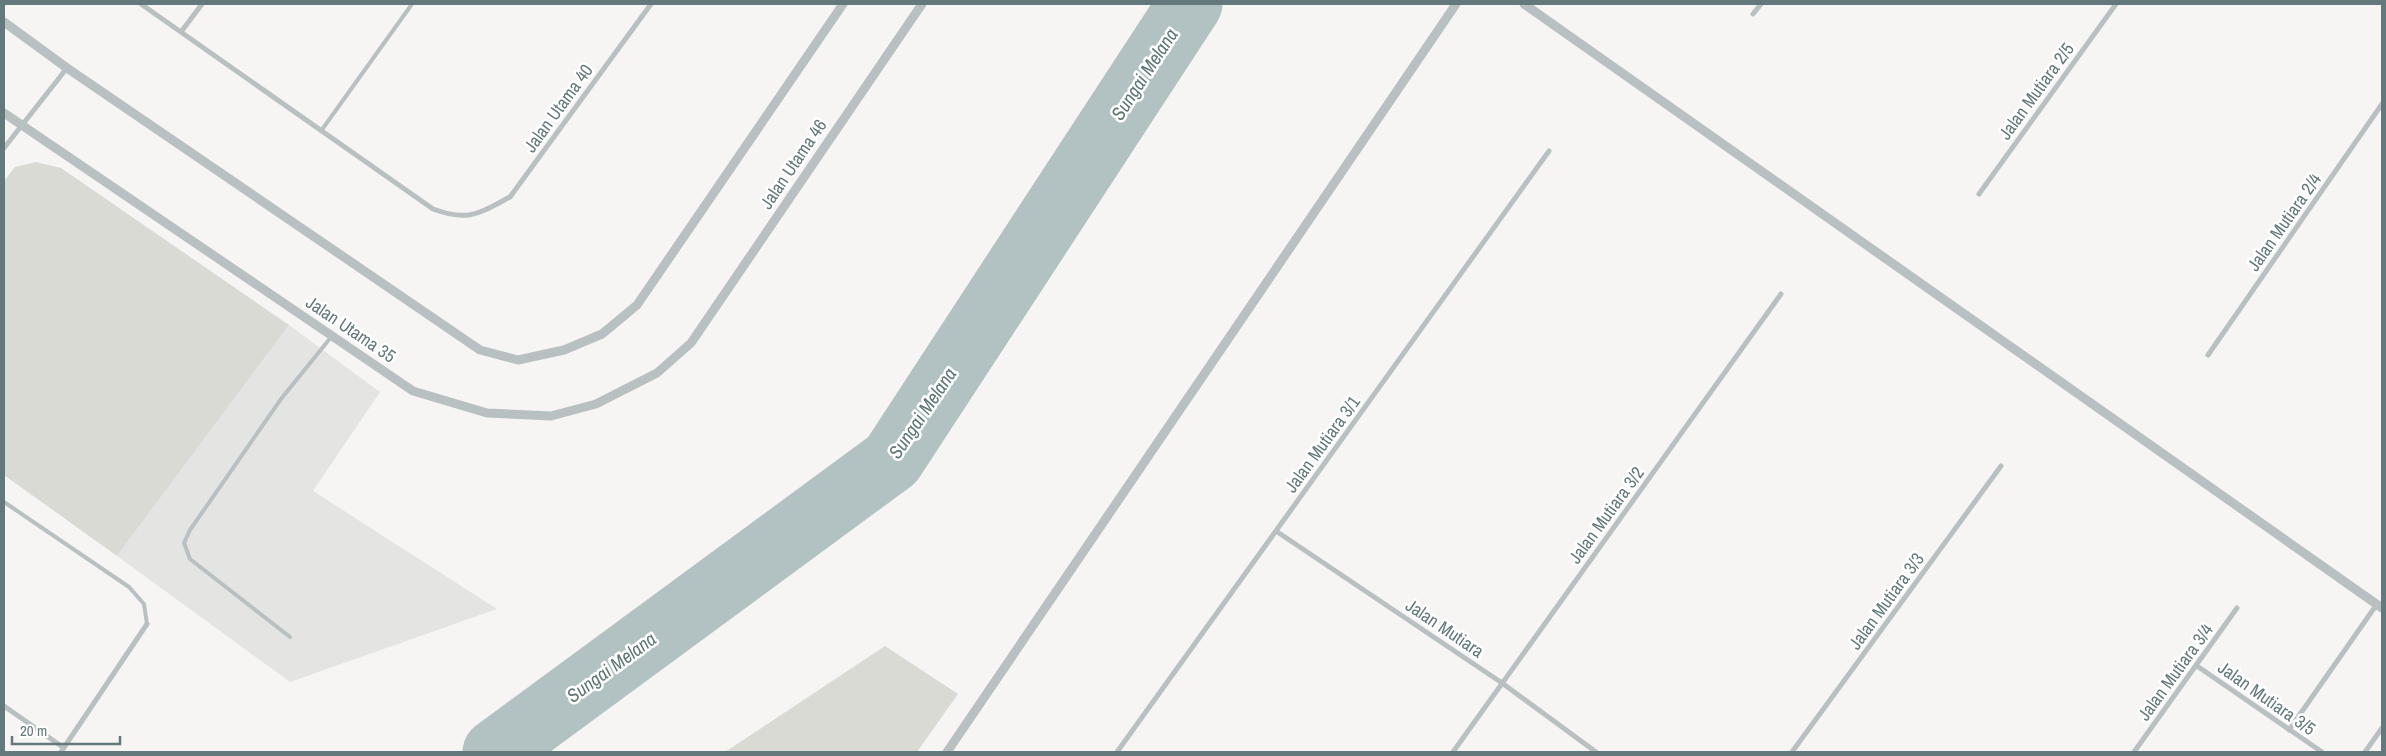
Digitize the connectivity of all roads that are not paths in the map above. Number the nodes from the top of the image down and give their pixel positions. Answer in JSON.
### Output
{"nodes":[{"id":1,"x":141,"y":4,"type":"edge"},
{"id":2,"x":202,"y":4,"type":"edge"},
{"id":3,"x":412,"y":4,"type":"edge"},
{"id":4,"x":651,"y":4,"type":"edge"},
{"id":5,"x":843,"y":4,"type":"edge"},
{"id":6,"x":922,"y":4,"type":"edge"},
{"id":7,"x":1456,"y":4,"type":"edge"},
{"id":8,"x":1524,"y":4,"type":"edge"},
{"id":9,"x":1761,"y":4,"type":"edge"},
{"id":10,"x":2116,"y":4,"type":"edge"},
{"id":11,"x":1753,"y":14,"type":"dead end"},
{"id":12,"x":4,"y":22,"type":"edge"},
{"id":13,"x":181,"y":32,"type":"junction"},
{"id":14,"x":67,"y":68,"type":"junction"},
{"id":15,"x":2382,"y":104,"type":"edge"},
{"id":16,"x":4,"y":113,"type":"edge"},
{"id":17,"x":21,"y":125,"type":"junction"},
{"id":18,"x":321,"y":131,"type":"junction"},
{"id":19,"x":4,"y":148,"type":"edge"},
{"id":20,"x":1550,"y":151,"type":"dead end"},
{"id":21,"x":1979,"y":194,"type":"dead end"},
{"id":22,"x":1782,"y":294,"type":"dead end"},
{"id":23,"x":332,"y":336,"type":"junction"},
{"id":24,"x":691,"y":343,"type":"joint"},
{"id":25,"x":2208,"y":355,"type":"dead end"},
{"id":26,"x":2001,"y":466,"type":"dead end"},
{"id":27,"x":4,"y":502,"type":"edge"},
{"id":28,"x":1276,"y":531,"type":"junction"},
{"id":29,"x":2380,"y":606,"type":"edge"},
{"id":30,"x":2238,"y":608,"type":"dead end"},
{"id":31,"x":147,"y":624,"type":"joint"},
{"id":32,"x":290,"y":636,"type":"dead end"},
{"id":33,"x":2197,"y":666,"type":"junction"},
{"id":34,"x":1502,"y":683,"type":"junction"},
{"id":35,"x":4,"y":706,"type":"edge"},
{"id":36,"x":2382,"y":728,"type":"edge"},
{"id":37,"x":2290,"y":730,"type":"junction"},
{"id":38,"x":63,"y":750,"type":"edge"},
{"id":39,"x":946,"y":752,"type":"edge"},
{"id":40,"x":1116,"y":752,"type":"edge"},
{"id":41,"x":1453,"y":752,"type":"edge"},
{"id":42,"x":1596,"y":752,"type":"edge"},
{"id":43,"x":1792,"y":752,"type":"edge"},
{"id":44,"x":2134,"y":752,"type":"edge"},
{"id":45,"x":2322,"y":752,"type":"edge"},
{"id":46,"x":2365,"y":752,"type":"edge"}],
"edges":[{"from":1,"to":13,"type":"street"},
{"from":2,"to":13,"type":"street"},
{"from":3,"to":18,"type":"lane"},
{"from":4,"to":18,"type":"street","name":"Jalan Utama 40"},
{"from":5,"to":14,"type":"street"},
{"from":6,"to":24,"type":"street","name":"Jalan Utama 46"},
{"from":7,"to":39,"type":"street"},
{"from":8,"to":29,"type":"street"},
{"from":9,"to":11,"type":"street"},
{"from":10,"to":21,"type":"street","name":"Jalan Mutiara 2/5"},
{"from":12,"to":14,"type":"street"},
{"from":13,"to":18,"type":"street"},
{"from":14,"to":17,"type":"street"},
{"from":15,"to":25,"type":"street","name":"Jalan Mutiara 2/4"},
{"from":16,"to":17,"type":"street","name":"Jalan Utama 35"},
{"from":17,"to":19,"type":"street"},
{"from":17,"to":23,"type":"street","name":"Jalan Utama 35"},
{"from":20,"to":28,"type":"street","name":"Jalan Mutiara 3/1"},
{"from":22,"to":34,"type":"street","name":"Jalan Mutiara 3/2"},
{"from":23,"to":24,"type":"street","name":"Jalan Utama 35"},
{"from":23,"to":32,"type":"lane"},
{"from":26,"to":43,"type":"street","name":"Jalan Mutiara 3/3"},
{"from":27,"to":31,"type":"lane"},
{"from":28,"to":34,"type":"street","name":"Jalan Mutiara"},
{"from":28,"to":40,"type":"street","name":"Jalan Mutiara 3/1"},
{"from":29,"to":37,"type":"street"},
{"from":30,"to":33,"type":"street","name":"Jalan Mutiara 3/4"},
{"from":31,"to":38,"type":"street"},
{"from":33,"to":37,"type":"street","name":"Jalan Mutiara 3/5"},
{"from":33,"to":44,"type":"street","name":"Jalan Mutiara 3/4"},
{"from":34,"to":41,"type":"street","name":"Jalan Mutiara 3/2"},
{"from":34,"to":42,"type":"street","name":"Jalan Mutiara"},
{"from":35,"to":38,"type":"street"},
{"from":36,"to":46,"type":"street"},
{"from":37,"to":45,"type":"street","name":"Jalan Mutiara 3/5"}]}
